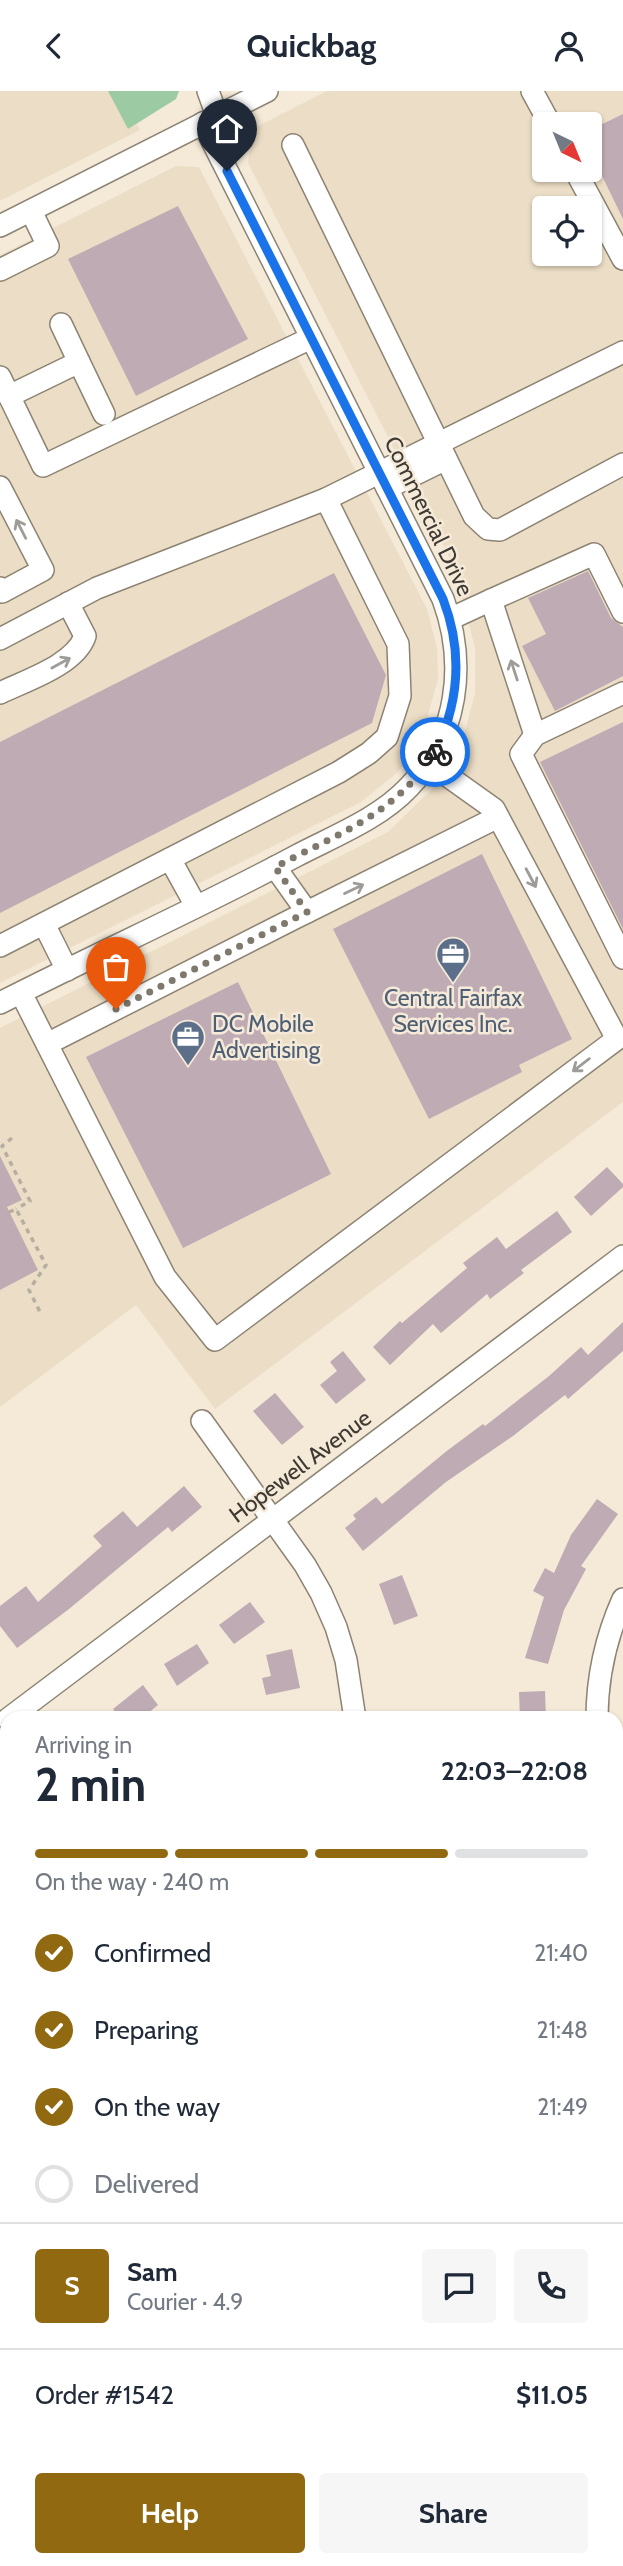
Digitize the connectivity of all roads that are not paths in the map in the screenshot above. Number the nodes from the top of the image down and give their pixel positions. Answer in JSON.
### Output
{"nodes":[{"id":1,"x":208,"y":91,"type":"edge"},
{"id":2,"x":267,"y":91,"type":"edge"},
{"id":3,"x":532,"y":91,"type":"edge"},
{"id":4,"x":543,"y":112,"type":"edge"},
{"id":5,"x":210,"y":120,"type":"junction"},
{"id":6,"x":293,"y":145,"type":"dead end"},
{"id":7,"x":581,"y":182,"type":"edge"},
{"id":8,"x":30,"y":211,"type":"junction"},
{"id":9,"x":0,"y":226,"type":"edge"},
{"id":10,"x":623,"y":259,"type":"edge"},
{"id":11,"x":0,"y":270,"type":"edge"},
{"id":12,"x":61,"y":324,"type":"dead end"},
{"id":13,"x":311,"y":338,"type":"junction"},
{"id":14,"x":623,"y":352,"type":"edge"},
{"id":15,"x":79,"y":362,"type":"junction"},
{"id":16,"x":5,"y":387,"type":"edge"},
{"id":17,"x":104,"y":414,"type":"dead end"},
{"id":18,"x":442,"y":451,"type":"junction"},
{"id":19,"x":623,"y":464,"type":"edge"},
{"id":20,"x":383,"y":481,"type":"junction"},
{"id":21,"x":0,"y":487,"type":"edge"},
{"id":22,"x":326,"y":499,"type":"junction"},
{"id":23,"x":0,"y":588,"type":"edge"},
{"id":24,"x":491,"y":600,"type":"junction"},
{"id":25,"x":68,"y":603,"type":"junction"},
{"id":26,"x":623,"y":612,"type":"edge"},
{"id":27,"x":450,"y":619,"type":"junction"},
{"id":28,"x":0,"y":639,"type":"edge"},
{"id":29,"x":623,"y":693,"type":"edge"},
{"id":30,"x":0,"y":694,"type":"edge"},
{"id":31,"x":535,"y":735,"type":"junction"},
{"id":32,"x":428,"y":762,"type":"junction"},
{"id":33,"x":498,"y":817,"type":"junction"},
{"id":34,"x":170,"y":859,"type":"junction"},
{"id":35,"x":275,"y":867,"type":"junction"},
{"id":36,"x":196,"y":907,"type":"junction"},
{"id":37,"x":300,"y":915,"type":"junction"},
{"id":38,"x":44,"y":924,"type":"junction"},
{"id":39,"x":0,"y":946,"type":"edge"},
{"id":40,"x":623,"y":958,"type":"edge"},
{"id":41,"x":67,"y":970,"type":"junction"},
{"id":42,"x":21,"y":993,"type":"junction"},
{"id":43,"x":0,"y":1003,"type":"edge"},
{"id":44,"x":47,"y":1044,"type":"junction"},
{"id":45,"x":623,"y":1256,"type":"edge"},
{"id":46,"x":202,"y":1421,"type":"dead end"},
{"id":47,"x":273,"y":1519,"type":"junction"},
{"id":48,"x":623,"y":1599,"type":"edge"},
{"id":49,"x":19,"y":1711,"type":"edge"},
{"id":50,"x":354,"y":1711,"type":"edge"},
{"id":51,"x":597,"y":1711,"type":"edge"}],
"edges":[{"from":1,"to":5,"type":"street","name":"Commercial Drive"},
{"from":2,"to":5,"type":"street"},
{"from":3,"to":4,"type":"street"},
{"from":5,"to":8,"type":"street"},
{"from":5,"to":13,"type":"street","name":"Commercial Drive"},
{"from":6,"to":18,"type":"street"},
{"from":7,"to":10,"type":"street"},
{"from":8,"to":9,"type":"street"},
{"from":8,"to":11,"type":"street"},
{"from":12,"to":15,"type":"street"},
{"from":13,"to":16,"type":"street"},
{"from":13,"to":20,"type":"street","name":"Commercial Drive"},
{"from":14,"to":18,"type":"street"},
{"from":15,"to":16,"type":"street"},
{"from":15,"to":17,"type":"street"},
{"from":18,"to":19,"type":"street"},
{"from":18,"to":20,"type":"street"},
{"from":20,"to":22,"type":"street"},
{"from":20,"to":27,"type":"street","name":"Commercial Drive"},
{"from":23,"to":21,"type":"street","one_way":true},
{"from":22,"to":25,"type":"street"},
{"from":22,"to":34,"type":"street"},
{"from":24,"to":26,"type":"street"},
{"from":24,"to":27,"type":"street"},
{"from":31,"to":24,"type":"street","one_way":true},
{"from":25,"to":28,"type":"street"},
{"from":30,"to":25,"type":"street","one_way":true},
{"from":27,"to":32,"type":"street","name":"Commercial Drive"},
{"from":29,"to":31,"type":"street"},
{"from":31,"to":40,"type":"street"},
{"from":32,"to":33,"type":"street"},
{"from":32,"to":35,"type":"street","name":"Commercial Drive"},
{"from":37,"to":33,"type":"street","one_way":true},
{"from":33,"to":44,"type":"street","one_way":true},
{"from":34,"to":36,"type":"street"},
{"from":34,"to":38,"type":"street"},
{"from":35,"to":36,"type":"street","name":"Commercial Drive"},
{"from":35,"to":37,"type":"street"},
{"from":36,"to":41,"type":"street","name":"Commercial Drive"},
{"from":37,"to":44,"type":"street"},
{"from":38,"to":39,"type":"street"},
{"from":38,"to":41,"type":"street"},
{"from":41,"to":42,"type":"street","name":"Commercial Drive"},
{"from":42,"to":43,"type":"street","name":"Commercial Drive"},
{"from":42,"to":44,"type":"street"},
{"from":45,"to":47,"type":"street","name":"Hopewell Avenue"},
{"from":46,"to":47,"type":"street"},
{"from":47,"to":49,"type":"street","name":"Hopewell Avenue"},
{"from":47,"to":50,"type":"street"},
{"from":48,"to":51,"type":"street"}]}
